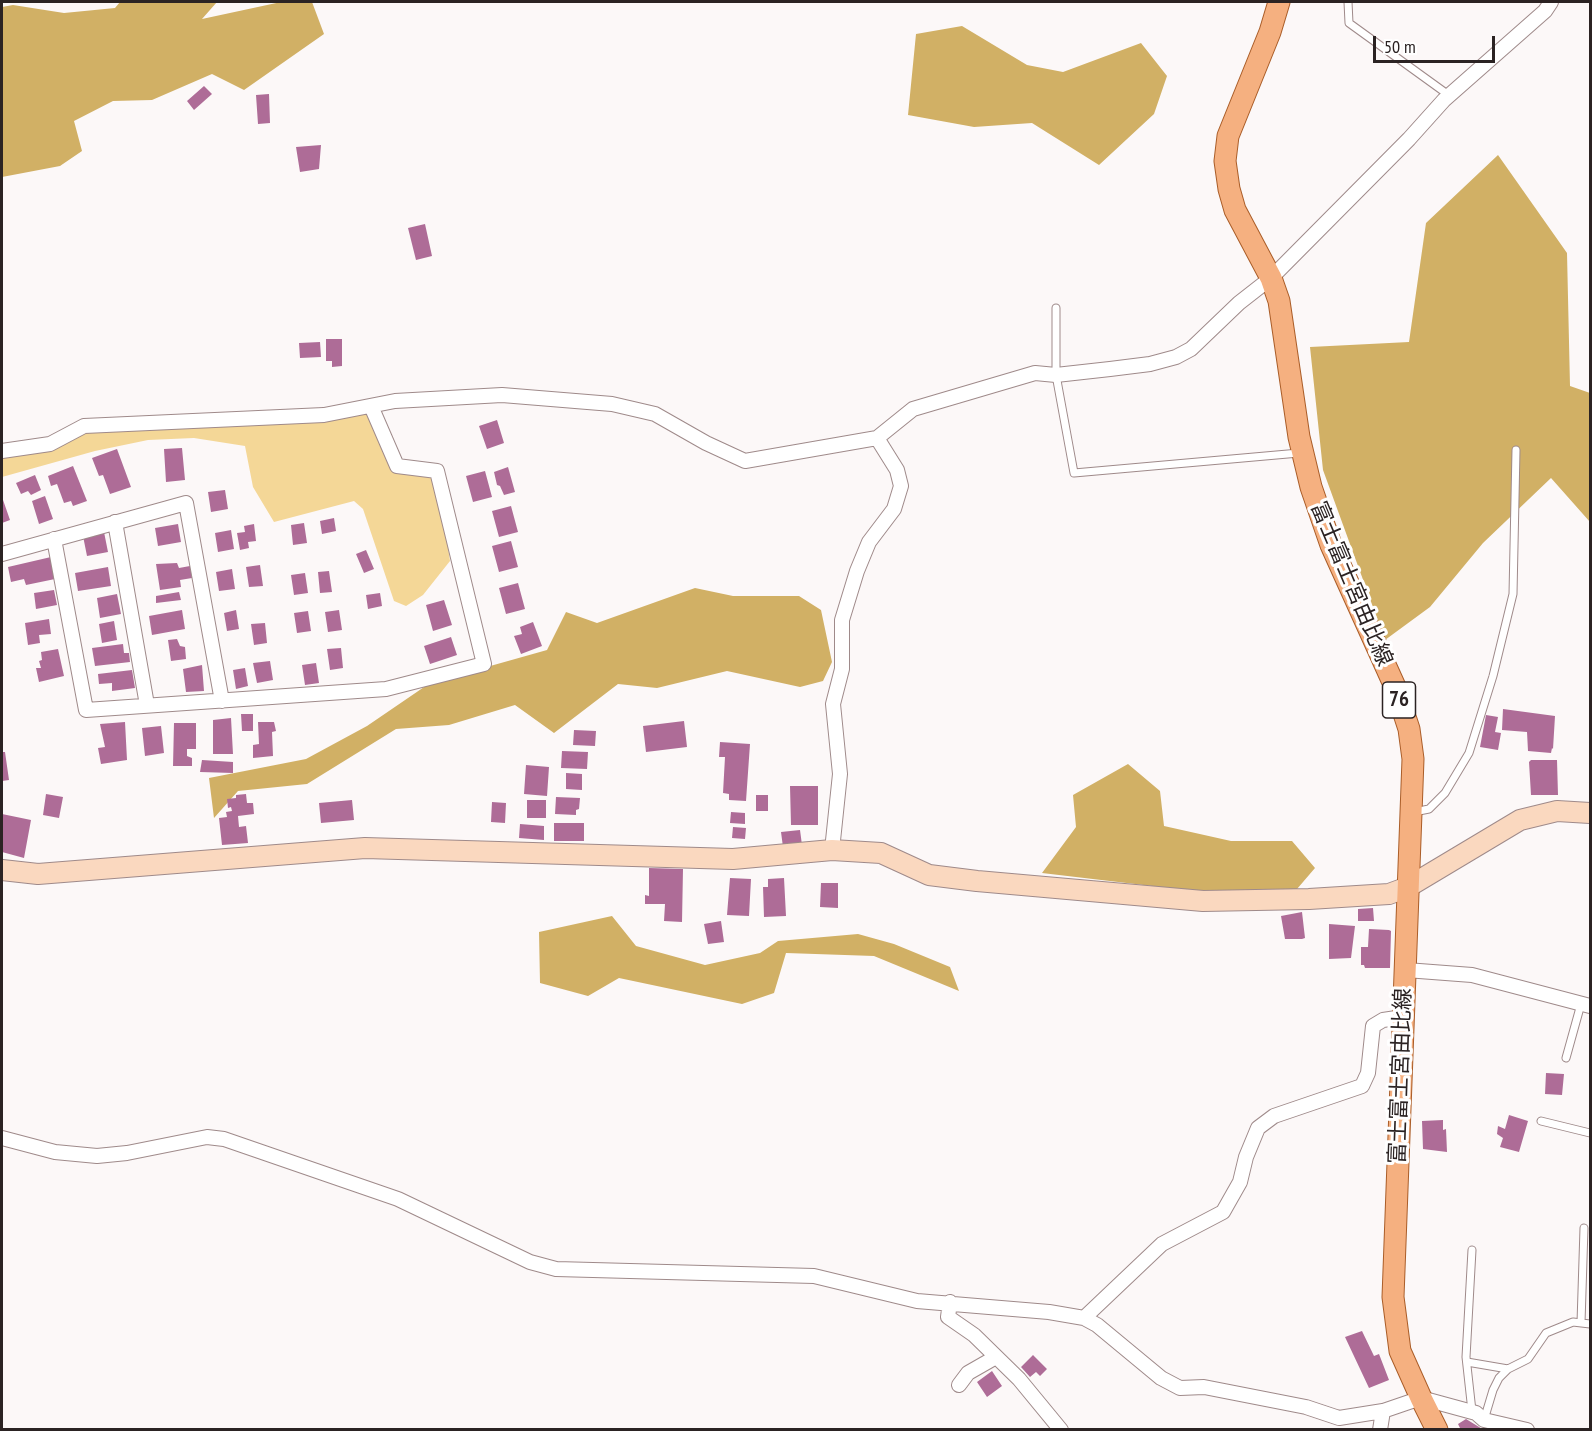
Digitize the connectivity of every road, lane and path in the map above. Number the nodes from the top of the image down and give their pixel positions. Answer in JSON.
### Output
{"nodes":[{"id":1,"x":1279,"y":2,"type":"edge"},
{"id":2,"x":1348,"y":2,"type":"edge"},
{"id":3,"x":1551,"y":2,"type":"edge"},
{"id":4,"x":1450,"y":96,"type":"junction"},
{"id":5,"x":1271,"y":278,"type":"junction"},
{"id":6,"x":1056,"y":308,"type":"dead end"},
{"id":7,"x":1056,"y":375,"type":"junction"},
{"id":8,"x":371,"y":406,"type":"junction"},
{"id":9,"x":877,"y":438,"type":"junction"},
{"id":10,"x":1516,"y":450,"type":"dead end"},
{"id":11,"x":2,"y":451,"type":"edge"},
{"id":12,"x":1302,"y":453,"type":"junction"},
{"id":13,"x":115,"y":522,"type":"junction"},
{"id":14,"x":54,"y":539,"type":"junction"},
{"id":15,"x":2,"y":554,"type":"edge"},
{"id":16,"x":222,"y":701,"type":"junction"},
{"id":17,"x":147,"y":705,"type":"junction"},
{"id":18,"x":1411,"y":812,"type":"junction"},
{"id":19,"x":1590,"y":813,"type":"edge"},
{"id":20,"x":832,"y":850,"type":"junction"},
{"id":21,"x":2,"y":870,"type":"edge"},
{"id":22,"x":1408,"y":887,"type":"junction"},
{"id":23,"x":1406,"y":970,"type":"junction"},
{"id":24,"x":1586,"y":1005,"type":"edge"},
{"id":25,"x":1403,"y":1017,"type":"junction"},
{"id":26,"x":1566,"y":1058,"type":"dead end"},
{"id":27,"x":1541,"y":1122,"type":"dead end"},
{"id":28,"x":1590,"y":1133,"type":"edge"},
{"id":29,"x":2,"y":1138,"type":"edge"},
{"id":30,"x":1584,"y":1228,"type":"dead end"},
{"id":31,"x":1472,"y":1250,"type":"dead end"},
{"id":32,"x":950,"y":1302,"type":"junction"},
{"id":33,"x":1084,"y":1318,"type":"junction"},
{"id":34,"x":1581,"y":1323,"type":"junction"},
{"id":35,"x":1590,"y":1324,"type":"edge"},
{"id":36,"x":996,"y":1357,"type":"junction"},
{"id":37,"x":1467,"y":1362,"type":"junction"},
{"id":38,"x":1508,"y":1369,"type":"junction"},
{"id":39,"x":959,"y":1385,"type":"dead end"},
{"id":40,"x":1421,"y":1398,"type":"junction"},
{"id":41,"x":1383,"y":1411,"type":"junction"},
{"id":42,"x":1472,"y":1412,"type":"junction"},
{"id":43,"x":1484,"y":1420,"type":"junction"},
{"id":44,"x":1061,"y":1430,"type":"edge"},
{"id":45,"x":1380,"y":1430,"type":"edge"},
{"id":46,"x":1437,"y":1430,"type":"edge"},
{"id":47,"x":1527,"y":1430,"type":"edge"}],
"edges":[{"from":1,"to":5,"type":"main road","name":"富士富士宮由比線","number":"76"},
{"from":2,"to":4,"type":"lane"},
{"from":3,"to":4,"type":"street"},
{"from":4,"to":5,"type":"street"},
{"from":5,"to":7,"type":"street"},
{"from":5,"to":12,"type":"main road","name":"富士富士宮由比線","number":"76"},
{"from":6,"to":7,"type":"lane"},
{"from":7,"to":9,"type":"street"},
{"from":7,"to":12,"type":"lane"},
{"from":8,"to":9,"type":"street"},
{"from":8,"to":11,"type":"street"},
{"from":8,"to":16,"type":"street"},
{"from":9,"to":20,"type":"street"},
{"from":10,"to":18,"type":"lane"},
{"from":12,"to":18,"type":"main road","name":"富士富士宮由比線","number":"76"},
{"from":13,"to":14,"type":"street"},
{"from":13,"to":16,"type":"street"},
{"from":13,"to":17,"type":"street"},
{"from":14,"to":15,"type":"street"},
{"from":14,"to":17,"type":"street"},
{"from":16,"to":17,"type":"street"},
{"from":18,"to":22,"type":"main road","name":"富士富士宮由比線","number":"76"},
{"from":19,"to":22,"type":"street"},
{"from":20,"to":21,"type":"street"},
{"from":20,"to":22,"type":"street"},
{"from":22,"to":23,"type":"main road","name":"富士富士宮由比線","number":"76"},
{"from":23,"to":24,"type":"street"},
{"from":23,"to":25,"type":"main road","name":"富士富士宮由比線","number":"76"},
{"from":24,"to":26,"type":"lane"},
{"from":25,"to":33,"type":"street"},
{"from":25,"to":40,"type":"main road","name":"富士富士宮由比線","number":"76"},
{"from":27,"to":28,"type":"lane"},
{"from":29,"to":32,"type":"street"},
{"from":30,"to":34,"type":"lane"},
{"from":31,"to":37,"type":"lane"},
{"from":32,"to":33,"type":"street"},
{"from":32,"to":36,"type":"street"},
{"from":33,"to":41,"type":"street"},
{"from":34,"to":35,"type":"lane"},
{"from":34,"to":38,"type":"lane"},
{"from":36,"to":39,"type":"street"},
{"from":36,"to":44,"type":"street"},
{"from":37,"to":38,"type":"lane"},
{"from":37,"to":42,"type":"lane"},
{"from":38,"to":43,"type":"lane"},
{"from":40,"to":41,"type":"street"},
{"from":40,"to":42,"type":"street"},
{"from":40,"to":46,"type":"main road","name":"富士富士宮由比線","number":"76"},
{"from":41,"to":45,"type":"street"},
{"from":42,"to":43,"type":"street"},
{"from":43,"to":47,"type":"street"}]}
